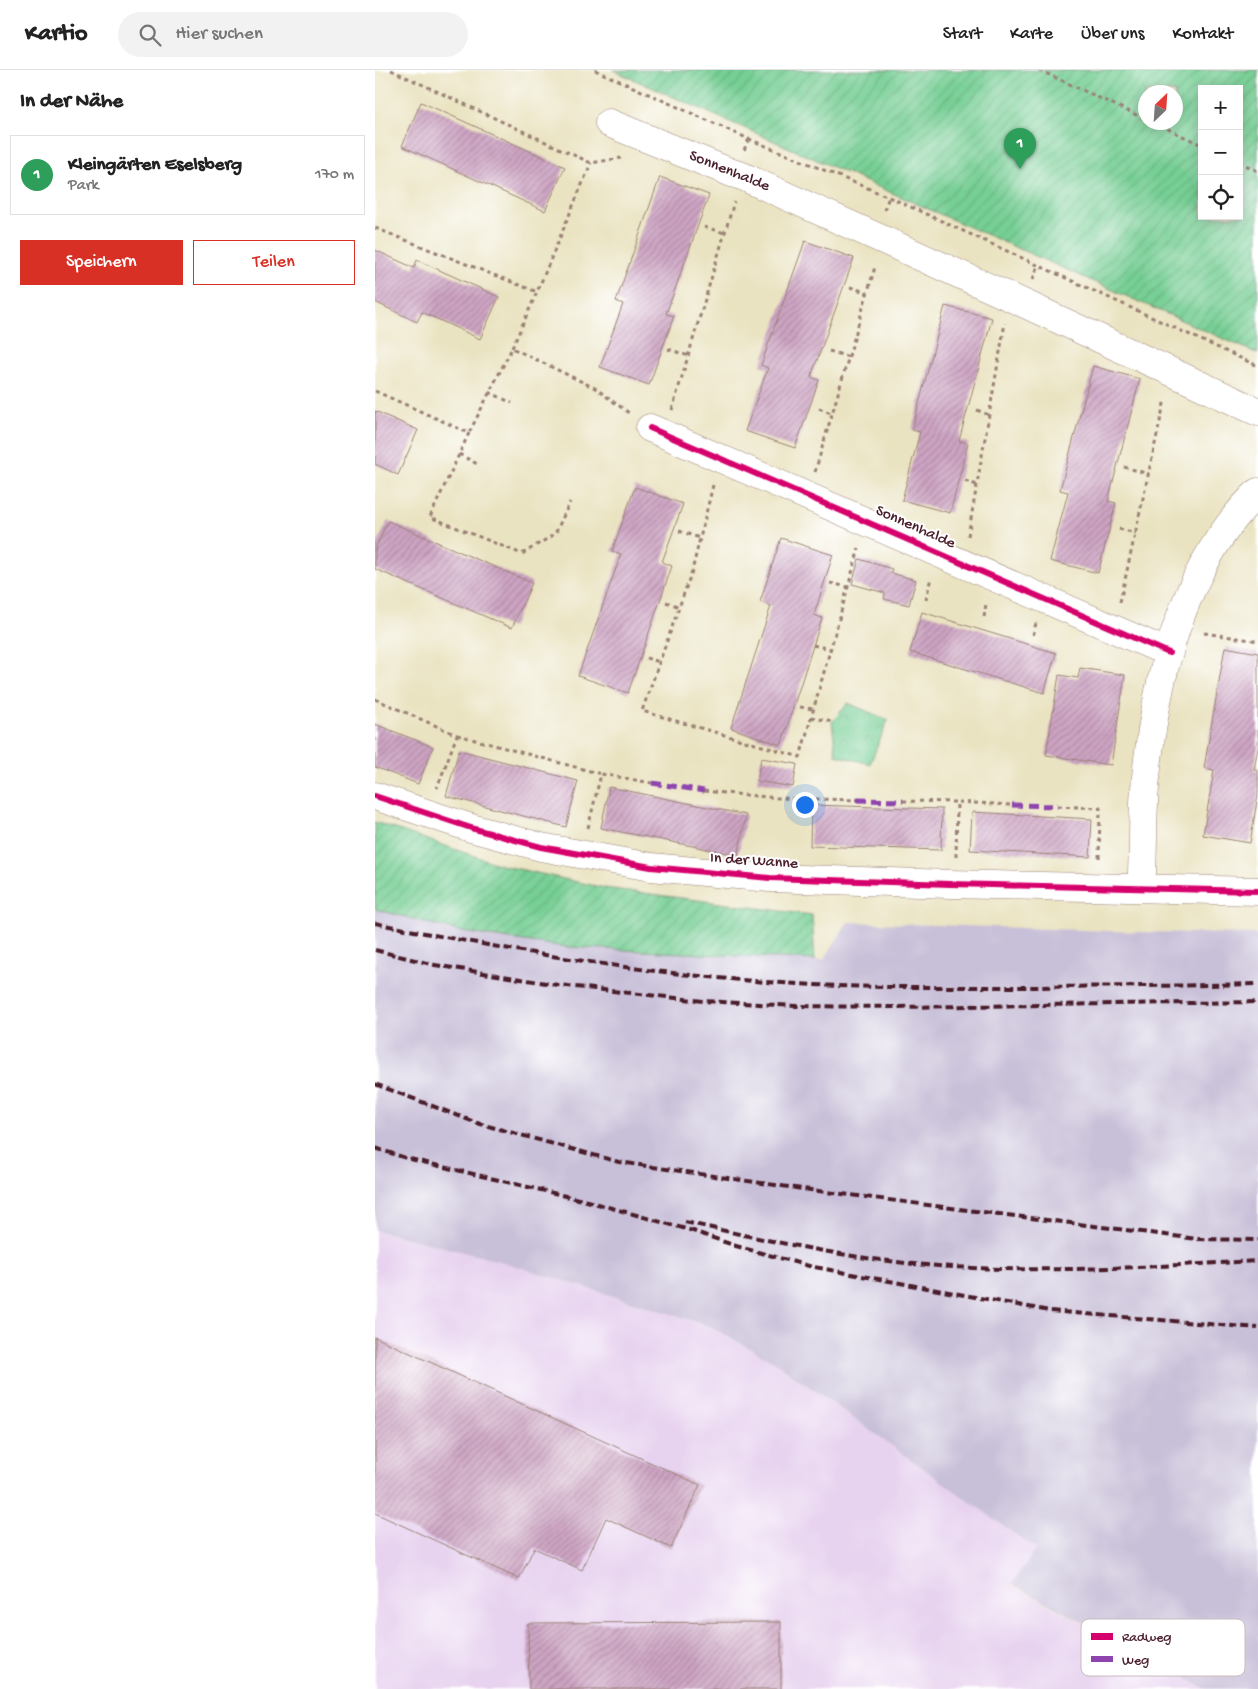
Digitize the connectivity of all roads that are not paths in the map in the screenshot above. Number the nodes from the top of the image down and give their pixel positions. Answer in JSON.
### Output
{"nodes":[{"id":1,"x":609,"y":123,"type":"dead end"},
{"id":2,"x":1258,"y":412,"type":"edge"},
{"id":3,"x":657,"y":431,"type":"road end"},
{"id":4,"x":1258,"y":492,"type":"edge"},
{"id":5,"x":1169,"y":653,"type":"junction"},
{"id":6,"x":375,"y":796,"type":"edge"},
{"id":7,"x":1141,"y":887,"type":"junction"},
{"id":8,"x":1258,"y":891,"type":"edge"}],
"edges":[{"from":1,"to":2,"type":"street","name":"Sonnenhalde"},
{"from":3,"to":5,"type":"street","name":"Sonnenhalde"},
{"from":4,"to":5,"type":"street"},
{"from":5,"to":7,"type":"street"},
{"from":6,"to":7,"type":"street","name":"In der Wanne"},
{"from":7,"to":8,"type":"street","name":"In der Wanne"}]}
